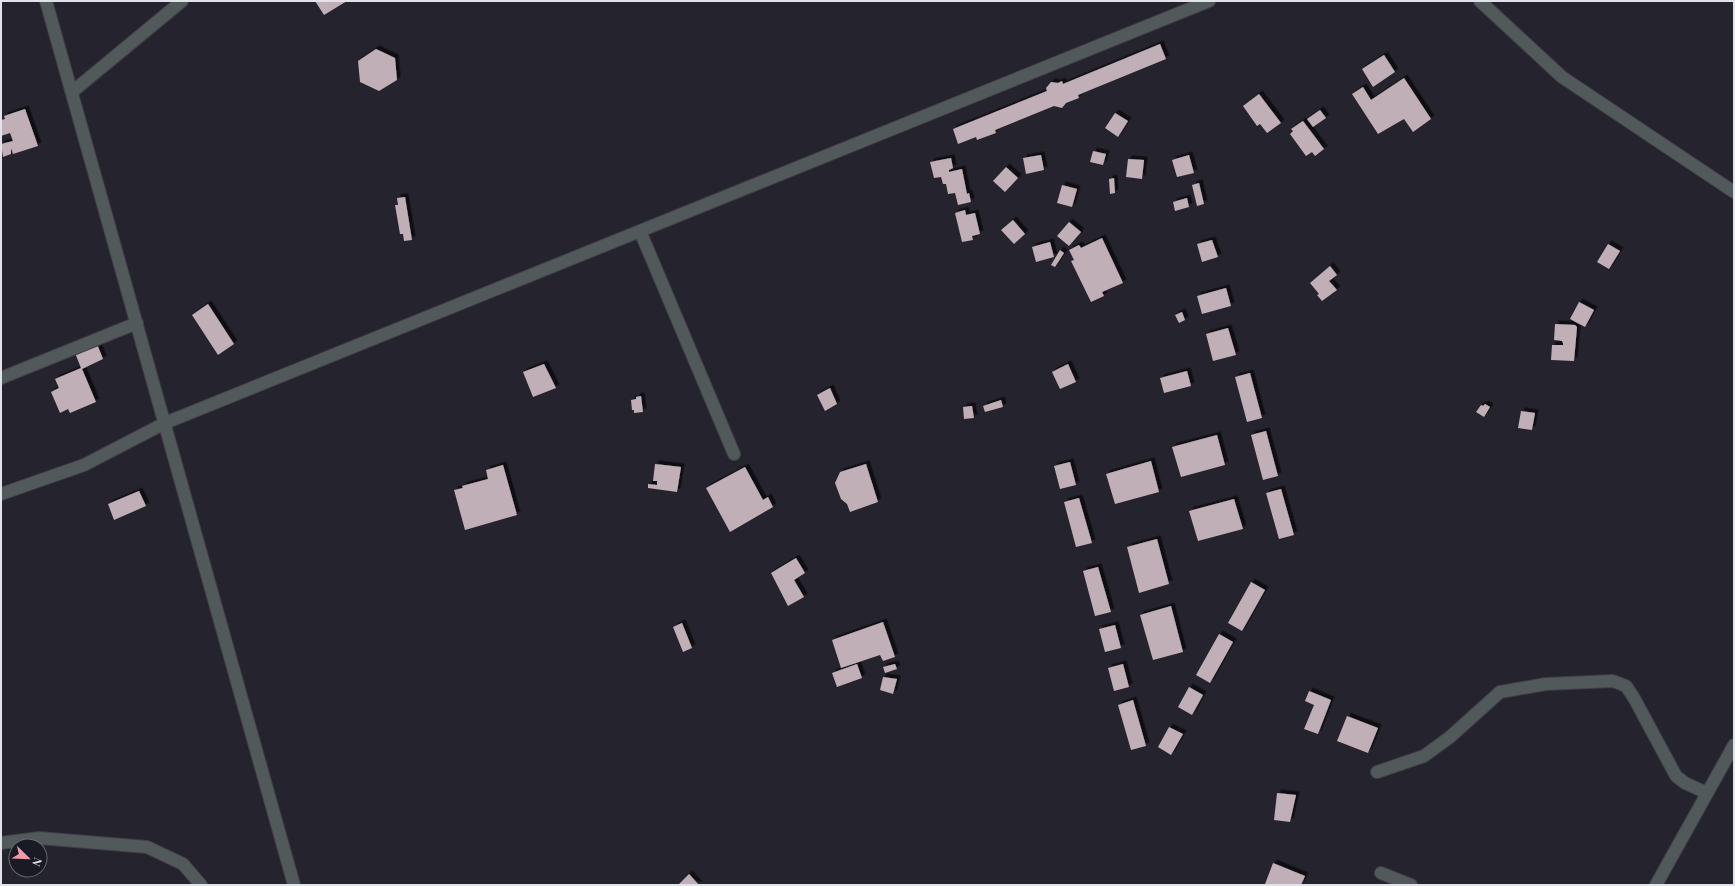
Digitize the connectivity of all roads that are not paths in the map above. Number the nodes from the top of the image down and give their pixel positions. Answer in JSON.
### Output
{"nodes":[{"id":1,"x":46,"y":1,"type":"edge"},
{"id":2,"x":182,"y":1,"type":"edge"},
{"id":3,"x":1209,"y":1,"type":"edge"},
{"id":4,"x":1480,"y":1,"type":"edge"},
{"id":5,"x":72,"y":92,"type":"junction"},
{"id":6,"x":1734,"y":192,"type":"edge"},
{"id":7,"x":640,"y":231,"type":"junction"},
{"id":8,"x":137,"y":323,"type":"junction"},
{"id":9,"x":1,"y":378,"type":"edge"},
{"id":10,"x":165,"y":423,"type":"junction"},
{"id":11,"x":734,"y":454,"type":"dead end"},
{"id":12,"x":1,"y":494,"type":"edge"},
{"id":13,"x":1734,"y":745,"type":"edge"},
{"id":14,"x":1377,"y":772,"type":"dead end"},
{"id":15,"x":1707,"y":793,"type":"junction"},
{"id":16,"x":1,"y":843,"type":"edge"},
{"id":17,"x":1381,"y":874,"type":"dead end"},
{"id":18,"x":201,"y":885,"type":"edge"},
{"id":19,"x":294,"y":885,"type":"edge"},
{"id":20,"x":1411,"y":885,"type":"edge"},
{"id":21,"x":1656,"y":885,"type":"edge"}],
"edges":[{"from":1,"to":5,"type":"street"},
{"from":2,"to":5,"type":"street"},
{"from":3,"to":7,"type":"street"},
{"from":4,"to":6,"type":"street"},
{"from":5,"to":8,"type":"street"},
{"from":7,"to":10,"type":"street"},
{"from":7,"to":11,"type":"street"},
{"from":8,"to":9,"type":"street"},
{"from":8,"to":10,"type":"street"},
{"from":10,"to":12,"type":"street"},
{"from":10,"to":19,"type":"street"},
{"from":13,"to":15,"type":"street"},
{"from":14,"to":15,"type":"street"},
{"from":15,"to":21,"type":"street"},
{"from":16,"to":18,"type":"street"},
{"from":17,"to":20,"type":"street"}]}
